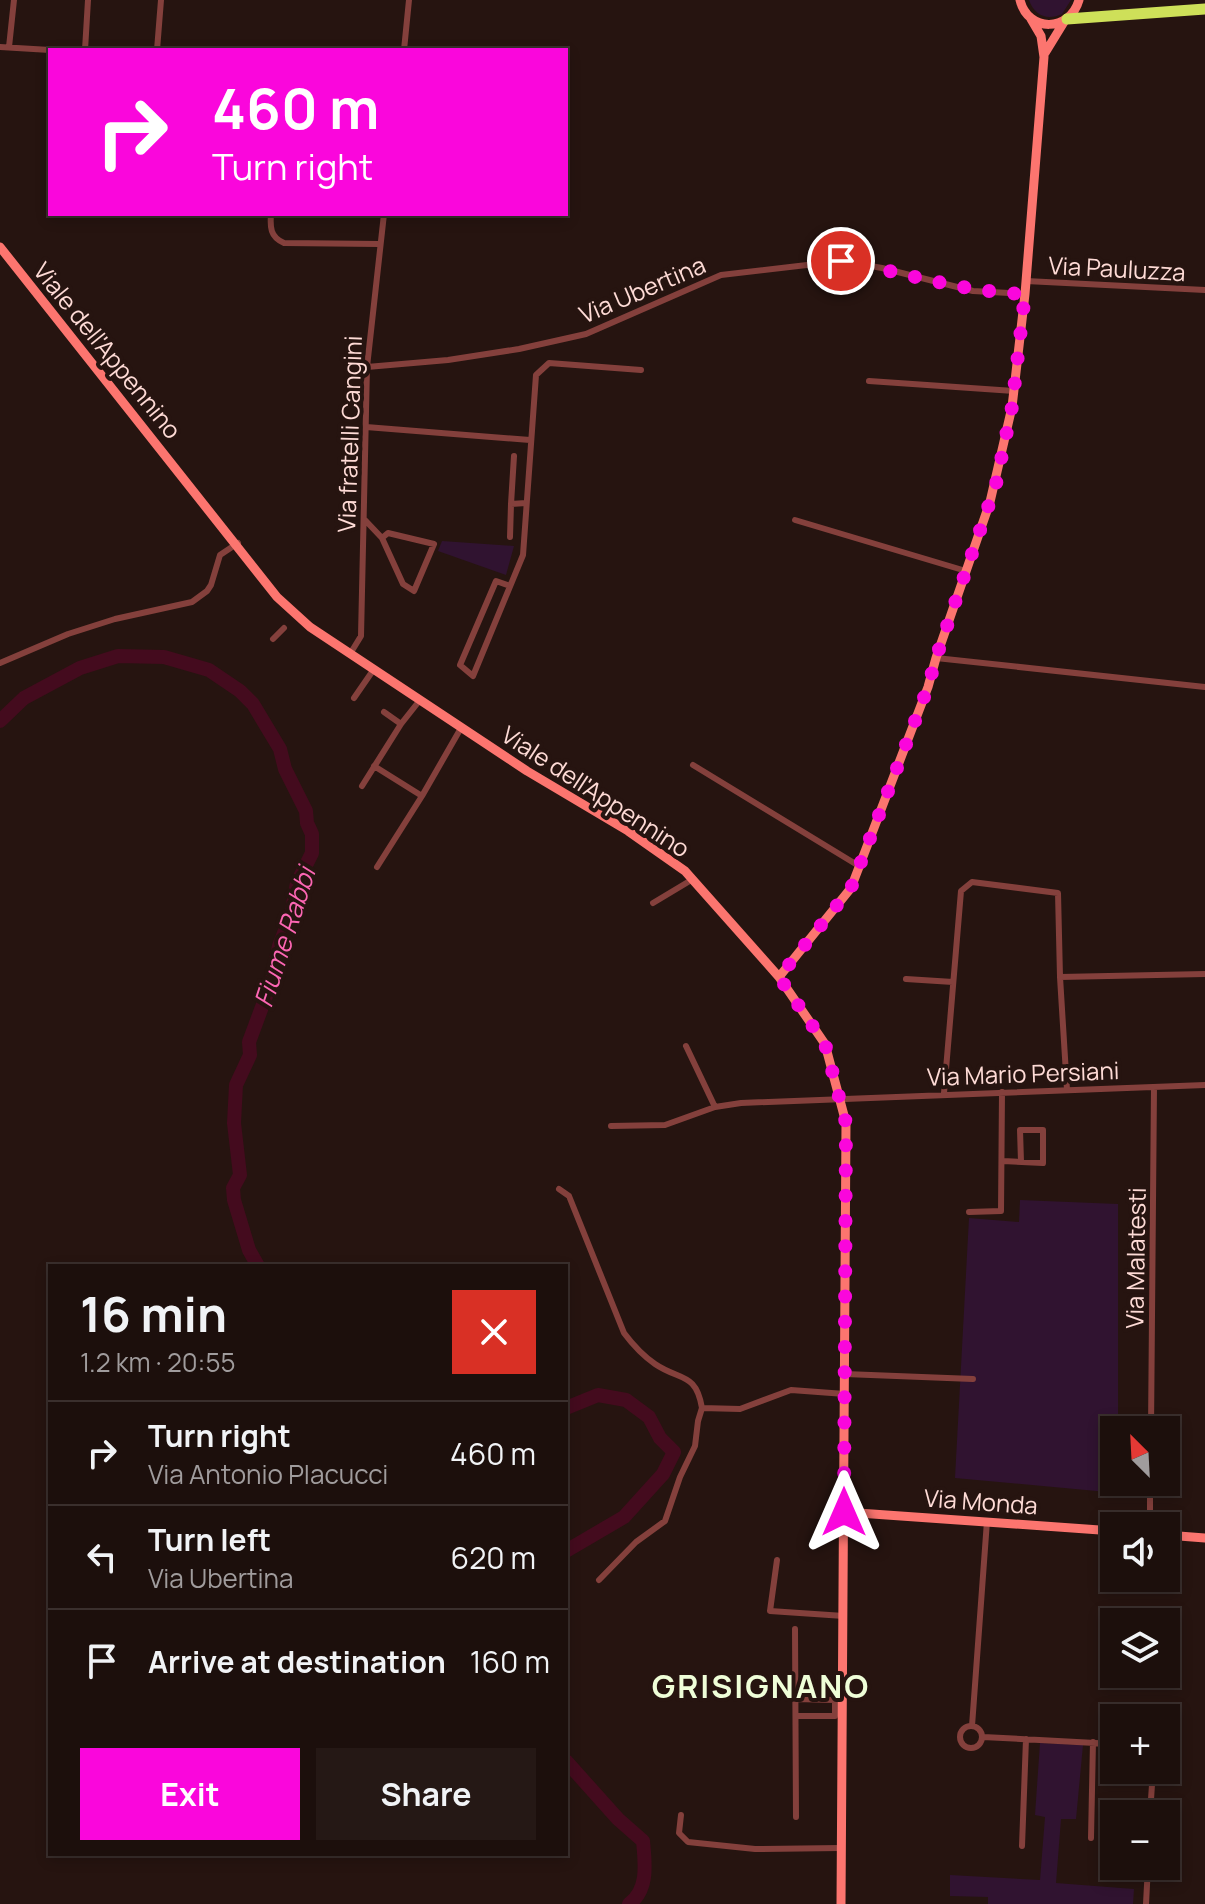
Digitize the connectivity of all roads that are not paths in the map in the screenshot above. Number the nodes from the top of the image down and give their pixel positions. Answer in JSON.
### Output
{"nodes":[{"id":1,"x":14,"y":0,"type":"edge"},
{"id":2,"x":88,"y":0,"type":"edge"},
{"id":3,"x":161,"y":0,"type":"edge"},
{"id":4,"x":409,"y":0,"type":"edge"},
{"id":5,"x":1020,"y":0,"type":"edge"},
{"id":6,"x":1079,"y":0,"type":"edge"},
{"id":7,"x":1205,"y":9,"type":"edge"},
{"id":8,"x":1031,"y":19,"type":"junction"},
{"id":9,"x":1066,"y":20,"type":"junction"},
{"id":10,"x":0,"y":47,"type":"edge"},
{"id":11,"x":9,"y":47,"type":"junction"},
{"id":12,"x":85,"y":48,"type":"edge"},
{"id":13,"x":157,"y":48,"type":"edge"},
{"id":14,"x":404,"y":48,"type":"edge"},
{"id":15,"x":48,"y":50,"type":"edge"},
{"id":16,"x":1044,"y":57,"type":"junction"},
{"id":17,"x":271,"y":216,"type":"edge"},
{"id":18,"x":384,"y":216,"type":"edge"},
{"id":19,"x":379,"y":244,"type":"junction"},
{"id":20,"x":0,"y":247,"type":"edge"},
{"id":21,"x":1026,"y":281,"type":"junction"},
{"id":22,"x":1205,"y":290,"type":"edge"},
{"id":23,"x":1025,"y":294,"type":"junction"},
{"id":24,"x":367,"y":367,"type":"junction"},
{"id":25,"x":641,"y":370,"type":"dead end"},
{"id":26,"x":869,"y":381,"type":"dead end"},
{"id":27,"x":1014,"y":391,"type":"junction"},
{"id":28,"x":366,"y":427,"type":"junction"},
{"id":29,"x":530,"y":440,"type":"junction"},
{"id":30,"x":514,"y":456,"type":"dead end"},
{"id":31,"x":526,"y":503,"type":"junction"},
{"id":32,"x":511,"y":504,"type":"junction"},
{"id":33,"x":364,"y":519,"type":"junction"},
{"id":34,"x":795,"y":520,"type":"dead end"},
{"id":35,"x":510,"y":537,"type":"dead end"},
{"id":36,"x":382,"y":538,"type":"junction"},
{"id":37,"x":238,"y":543,"type":"junction"},
{"id":38,"x":966,"y":571,"type":"junction"},
{"id":39,"x":510,"y":586,"type":"junction"},
{"id":40,"x":290,"y":621,"type":"junction"},
{"id":41,"x":273,"y":639,"type":"dead end"},
{"id":42,"x":350,"y":654,"type":"junction"},
{"id":43,"x":936,"y":658,"type":"junction"},
{"id":44,"x":0,"y":663,"type":"edge"},
{"id":45,"x":374,"y":669,"type":"junction"},
{"id":46,"x":1205,"y":687,"type":"edge"},
{"id":47,"x":354,"y":698,"type":"dead end"},
{"id":48,"x":420,"y":700,"type":"junction"},
{"id":49,"x":384,"y":712,"type":"dead end"},
{"id":50,"x":401,"y":724,"type":"junction"},
{"id":51,"x":461,"y":728,"type":"junction"},
{"id":52,"x":693,"y":765,"type":"dead end"},
{"id":53,"x":374,"y":766,"type":"junction"},
{"id":54,"x":362,"y":786,"type":"dead end"},
{"id":55,"x":422,"y":796,"type":"junction"},
{"id":56,"x":859,"y":866,"type":"junction"},
{"id":57,"x":377,"y":867,"type":"dead end"},
{"id":58,"x":693,"y":879,"type":"junction"},
{"id":59,"x":653,"y":903,"type":"dead end"},
{"id":60,"x":1205,"y":974,"type":"edge"},
{"id":61,"x":779,"y":977,"type":"junction"},
{"id":62,"x":1060,"y":977,"type":"junction"},
{"id":63,"x":906,"y":979,"type":"dead end"},
{"id":64,"x":953,"y":982,"type":"junction"},
{"id":65,"x":686,"y":1046,"type":"dead end"},
{"id":66,"x":1205,"y":1085,"type":"edge"},
{"id":67,"x":1154,"y":1087,"type":"junction"},
{"id":68,"x":1067,"y":1090,"type":"junction"},
{"id":69,"x":1002,"y":1092,"type":"junction"},
{"id":70,"x":944,"y":1093,"type":"junction"},
{"id":71,"x":842,"y":1099,"type":"junction"},
{"id":72,"x":715,"y":1107,"type":"junction"},
{"id":73,"x":611,"y":1126,"type":"dead end"},
{"id":74,"x":1003,"y":1161,"type":"junction"},
{"id":75,"x":1021,"y":1162,"type":"junction"},
{"id":76,"x":559,"y":1189,"type":"dead end"},
{"id":77,"x":969,"y":1212,"type":"dead end"},
{"id":78,"x":845,"y":1374,"type":"junction"},
{"id":79,"x":973,"y":1379,"type":"dead end"},
{"id":80,"x":845,"y":1394,"type":"junction"},
{"id":81,"x":702,"y":1408,"type":"junction"},
{"id":82,"x":1151,"y":1416,"type":"edge"},
{"id":83,"x":844,"y":1512,"type":"junction"},
{"id":84,"x":987,"y":1521,"type":"junction"},
{"id":85,"x":1100,"y":1530,"type":"edge"},
{"id":86,"x":1180,"y":1536,"type":"edge"},
{"id":87,"x":1205,"y":1538,"type":"edge"},
{"id":88,"x":777,"y":1560,"type":"dead end"},
{"id":89,"x":599,"y":1580,"type":"dead end"},
{"id":90,"x":844,"y":1616,"type":"junction"},
{"id":91,"x":795,"y":1629,"type":"dead end"},
{"id":92,"x":796,"y":1699,"type":"junction"},
{"id":93,"x":839,"y":1707,"type":"junction"},
{"id":94,"x":796,"y":1716,"type":"junction"},
{"id":95,"x":972,"y":1726,"type":"junction"},
{"id":96,"x":983,"y":1737,"type":"junction"},
{"id":97,"x":1026,"y":1739,"type":"junction"},
{"id":98,"x":1093,"y":1742,"type":"junction"},
{"id":99,"x":1100,"y":1743,"type":"edge"},
{"id":100,"x":681,"y":1815,"type":"dead end"},
{"id":101,"x":796,"y":1817,"type":"dead end"},
{"id":102,"x":1091,"y":1838,"type":"dead end"},
{"id":103,"x":1022,"y":1846,"type":"dead end"},
{"id":104,"x":840,"y":1848,"type":"junction"},
{"id":105,"x":1147,"y":1880,"type":"edge"},
{"id":106,"x":841,"y":1904,"type":"edge"},
{"id":107,"x":1146,"y":1904,"type":"edge"}],
"edges":[{"from":1,"to":11,"type":"street"},
{"from":2,"to":12,"type":"street"},
{"from":3,"to":13,"type":"street"},
{"from":4,"to":14,"type":"street"},
{"from":5,"to":8,"type":"main road"},
{"from":6,"to":9,"type":"main road"},
{"from":7,"to":9,"type":"highway"},
{"from":8,"to":9,"type":"main road"},
{"from":8,"to":16,"type":"main road"},
{"from":9,"to":16,"type":"main road"},
{"from":10,"to":11,"type":"street"},
{"from":11,"to":15,"type":"street"},
{"from":16,"to":21,"type":"main road"},
{"from":17,"to":19,"type":"street"},
{"from":18,"to":19,"type":"street","name":"Via fratelli Cangini"},
{"from":19,"to":24,"type":"street","name":"Via fratelli Cangini"},
{"from":20,"to":37,"type":"main road","name":"Viale dell'Appennino"},
{"from":21,"to":22,"type":"street","name":"Via Pauluzza"},
{"from":21,"to":23,"type":"main road"},
{"from":23,"to":24,"type":"street","name":"Via Ubertina"},
{"from":23,"to":27,"type":"main road"},
{"from":24,"to":28,"type":"street","name":"Via fratelli Cangini"},
{"from":25,"to":29,"type":"street"},
{"from":26,"to":27,"type":"street"},
{"from":27,"to":38,"type":"main road"},
{"from":28,"to":29,"type":"street"},
{"from":28,"to":33,"type":"street","name":"Via fratelli Cangini"},
{"from":29,"to":31,"type":"street"},
{"from":30,"to":32,"type":"street"},
{"from":31,"to":32,"type":"street"},
{"from":31,"to":39,"type":"street"},
{"from":32,"to":35,"type":"street"},
{"from":33,"to":36,"type":"street"},
{"from":33,"to":42,"type":"street","name":"Via fratelli Cangini"},
{"from":34,"to":38,"type":"street"},
{"from":36,"to":36,"type":"street"},
{"from":37,"to":40,"type":"main road","name":"Viale dell'Appennino"},
{"from":37,"to":44,"type":"street"},
{"from":38,"to":43,"type":"main road"},
{"from":39,"to":39,"type":"street"},
{"from":40,"to":41,"type":"street"},
{"from":40,"to":42,"type":"main road","name":"Viale dell'Appennino"},
{"from":42,"to":45,"type":"main road","name":"Viale dell'Appennino"},
{"from":43,"to":46,"type":"street"},
{"from":43,"to":56,"type":"main road"},
{"from":45,"to":47,"type":"street"},
{"from":45,"to":48,"type":"main road","name":"Viale dell'Appennino"},
{"from":48,"to":50,"type":"street"},
{"from":48,"to":51,"type":"main road","name":"Viale dell'Appennino"},
{"from":49,"to":50,"type":"street"},
{"from":50,"to":53,"type":"street"},
{"from":51,"to":55,"type":"street"},
{"from":51,"to":58,"type":"main road","name":"Viale dell'Appennino"},
{"from":52,"to":56,"type":"street"},
{"from":53,"to":54,"type":"street"},
{"from":53,"to":55,"type":"street"},
{"from":55,"to":57,"type":"street"},
{"from":56,"to":61,"type":"main road"},
{"from":58,"to":59,"type":"street"},
{"from":58,"to":61,"type":"main road","name":"Viale dell'Appennino"},
{"from":60,"to":62,"type":"street"},
{"from":61,"to":71,"type":"main road","name":"Viale dell'Appennino"},
{"from":62,"to":64,"type":"street"},
{"from":62,"to":68,"type":"street"},
{"from":63,"to":64,"type":"street"},
{"from":64,"to":70,"type":"street"},
{"from":65,"to":72,"type":"street"},
{"from":66,"to":67,"type":"street","name":"Via Mario Persiani"},
{"from":67,"to":68,"type":"street","name":"Via Mario Persiani"},
{"from":67,"to":82,"type":"street","name":"Via Malatesti"},
{"from":68,"to":69,"type":"street","name":"Via Mario Persiani"},
{"from":69,"to":70,"type":"street","name":"Via Mario Persiani"},
{"from":69,"to":74,"type":"street"},
{"from":70,"to":71,"type":"street","name":"Via Mario Persiani"},
{"from":71,"to":72,"type":"street","name":"Via Mario Persiani"},
{"from":71,"to":78,"type":"main road","name":"Viale dell'Appennino"},
{"from":72,"to":73,"type":"street","name":"Via Mario Persiani"},
{"from":74,"to":75,"type":"street"},
{"from":74,"to":77,"type":"street"},
{"from":75,"to":75,"type":"street"},
{"from":76,"to":81,"type":"street"},
{"from":78,"to":79,"type":"street"},
{"from":78,"to":80,"type":"main road","name":"Viale dell'Appennino"},
{"from":80,"to":81,"type":"street"},
{"from":80,"to":83,"type":"main road","name":"Viale dell'Appennino"},
{"from":81,"to":89,"type":"street"},
{"from":83,"to":84,"type":"main road","name":"Via Monda"},
{"from":83,"to":90,"type":"main road","name":"Viale dell'Appennino"},
{"from":84,"to":85,"type":"main road","name":"Via Monda"},
{"from":84,"to":95,"type":"street"},
{"from":86,"to":87,"type":"main road"},
{"from":88,"to":90,"type":"street"},
{"from":90,"to":93,"type":"main road","name":"Viale dell'Appennino"},
{"from":91,"to":92,"type":"street"},
{"from":92,"to":93,"type":"street"},
{"from":92,"to":94,"type":"street"},
{"from":93,"to":94,"type":"street"},
{"from":93,"to":104,"type":"main road","name":"Viale dell'Appennino"},
{"from":94,"to":101,"type":"street"},
{"from":95,"to":96,"type":"street"},
{"from":95,"to":96,"type":"street"},
{"from":96,"to":97,"type":"street"},
{"from":97,"to":98,"type":"street"},
{"from":97,"to":103,"type":"street"},
{"from":98,"to":99,"type":"street"},
{"from":98,"to":102,"type":"street"},
{"from":100,"to":104,"type":"street"},
{"from":104,"to":106,"type":"main road","name":"Viale dell'Appennino"},
{"from":105,"to":107,"type":"street"}]}
